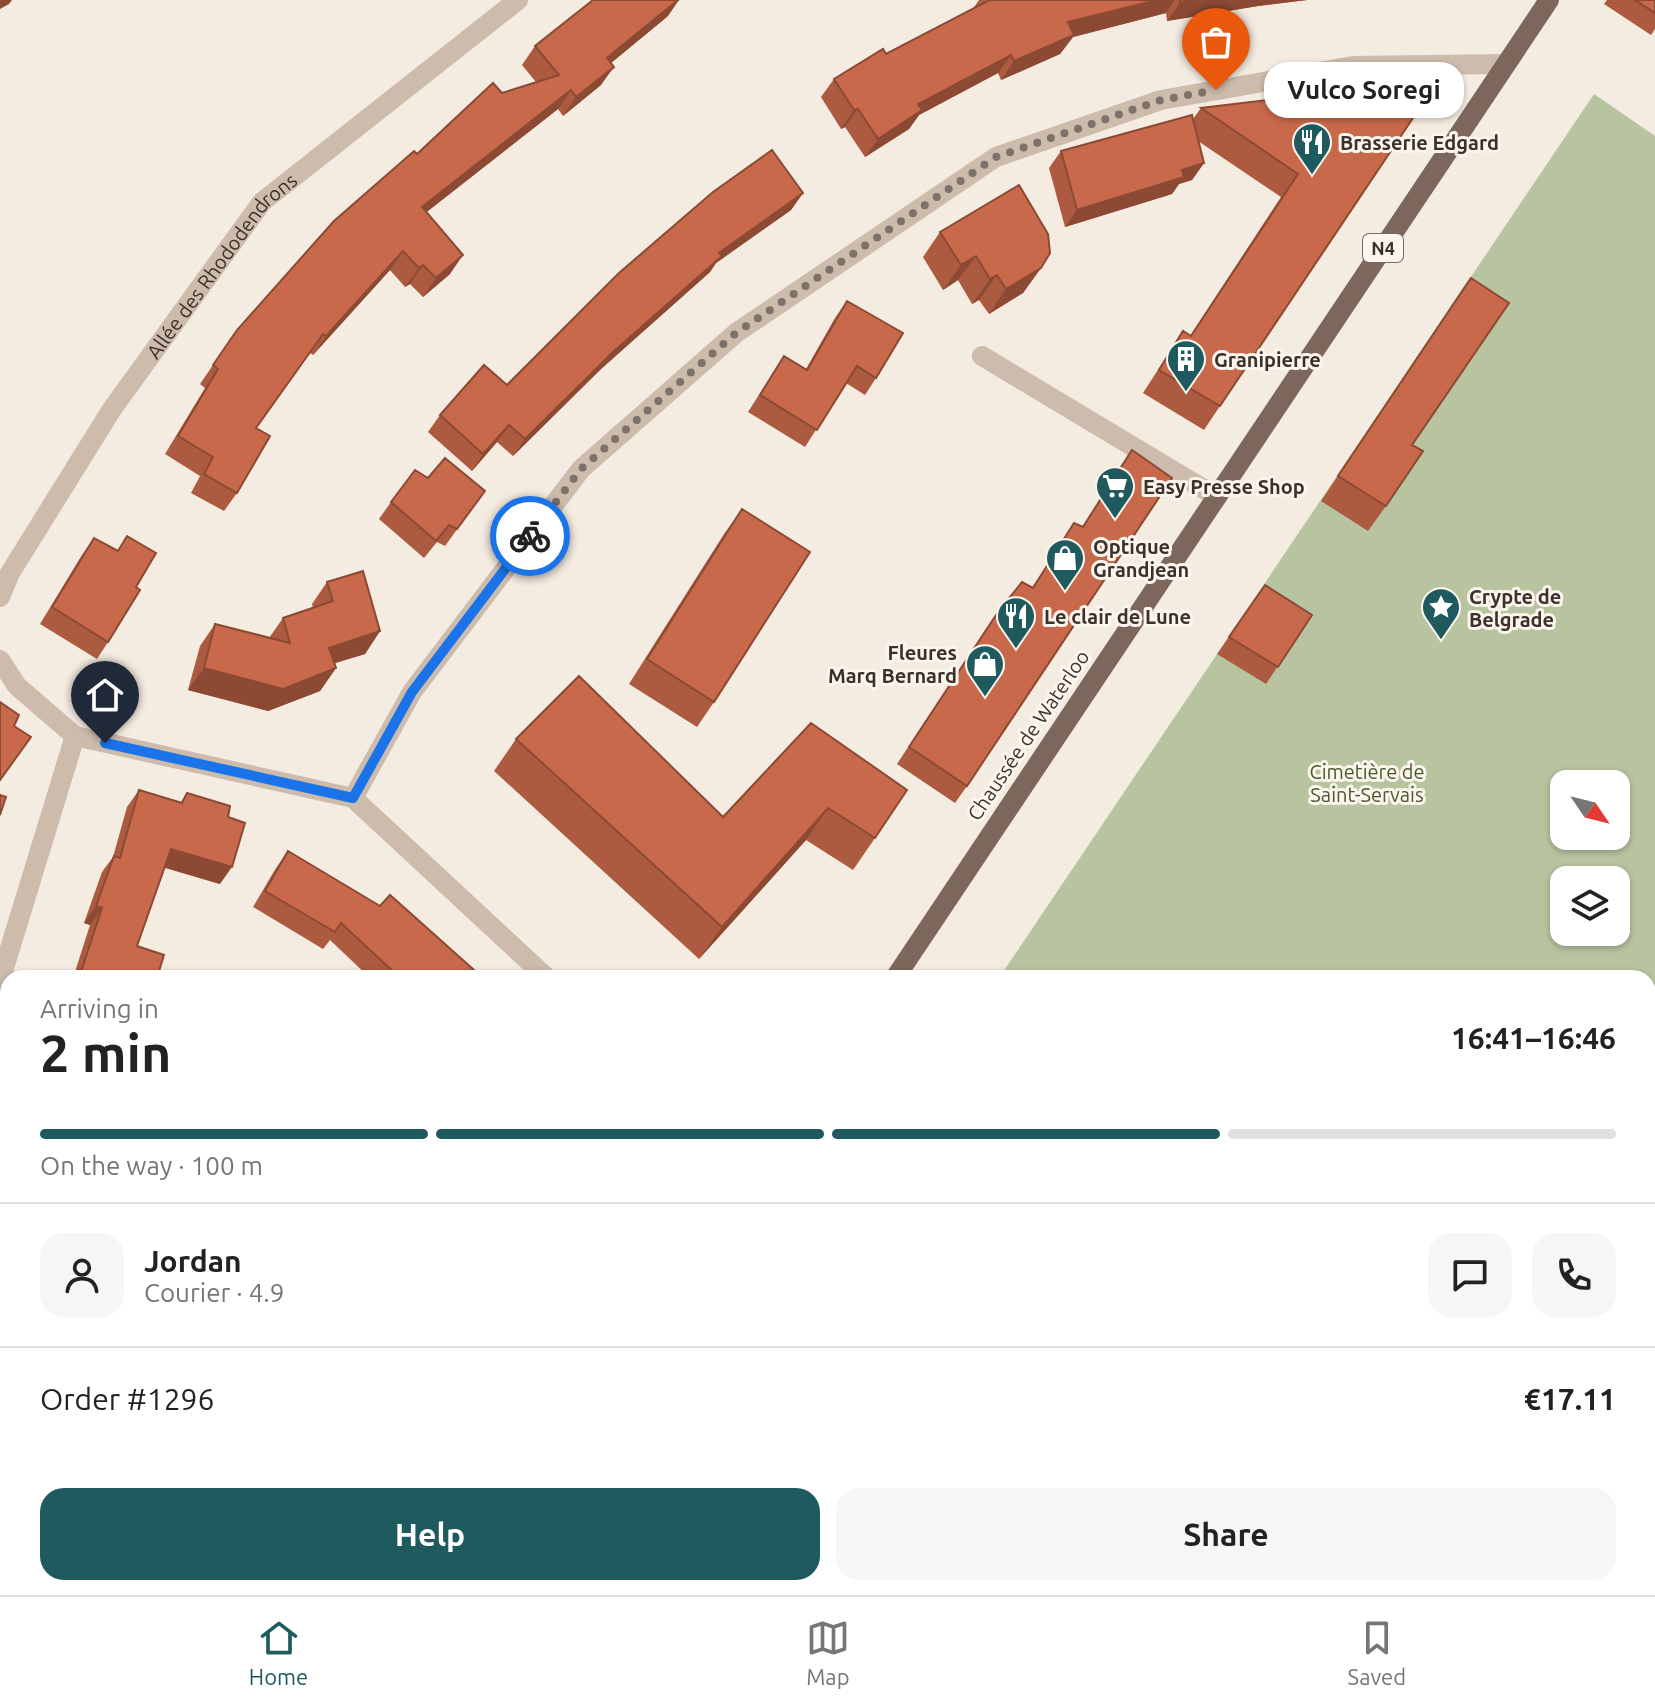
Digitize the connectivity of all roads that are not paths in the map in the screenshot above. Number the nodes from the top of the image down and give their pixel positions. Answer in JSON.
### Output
{"nodes":[{"id":1,"x":518,"y":0,"type":"edge"},
{"id":2,"x":1549,"y":0,"type":"edge"},
{"id":3,"x":1506,"y":64,"type":"junction"},
{"id":4,"x":982,"y":356,"type":"dead end"},
{"id":5,"x":1217,"y":497,"type":"junction"},
{"id":6,"x":0,"y":597,"type":"edge"},
{"id":7,"x":0,"y":660,"type":"edge"},
{"id":8,"x":75,"y":736,"type":"junction"},
{"id":9,"x":353,"y":798,"type":"junction"},
{"id":10,"x":3,"y":970,"type":"edge"},
{"id":11,"x":538,"y":970,"type":"edge"},
{"id":12,"x":900,"y":970,"type":"edge"}],
"edges":[{"from":1,"to":6,"type":"street","name":"Allée des Rhododendrons"},
{"from":2,"to":3,"type":"main road","name":"Chaussée de Waterloo","number":"N4"},
{"from":3,"to":5,"type":"main road","name":"Chaussée de Waterloo","number":"N4"},
{"from":3,"to":9,"type":"street"},
{"from":4,"to":5,"type":"street"},
{"from":5,"to":12,"type":"main road","name":"Chaussée de Waterloo","number":"N4"},
{"from":7,"to":8,"type":"street"},
{"from":8,"to":9,"type":"street"},
{"from":8,"to":10,"type":"street"},
{"from":9,"to":11,"type":"street"}]}
